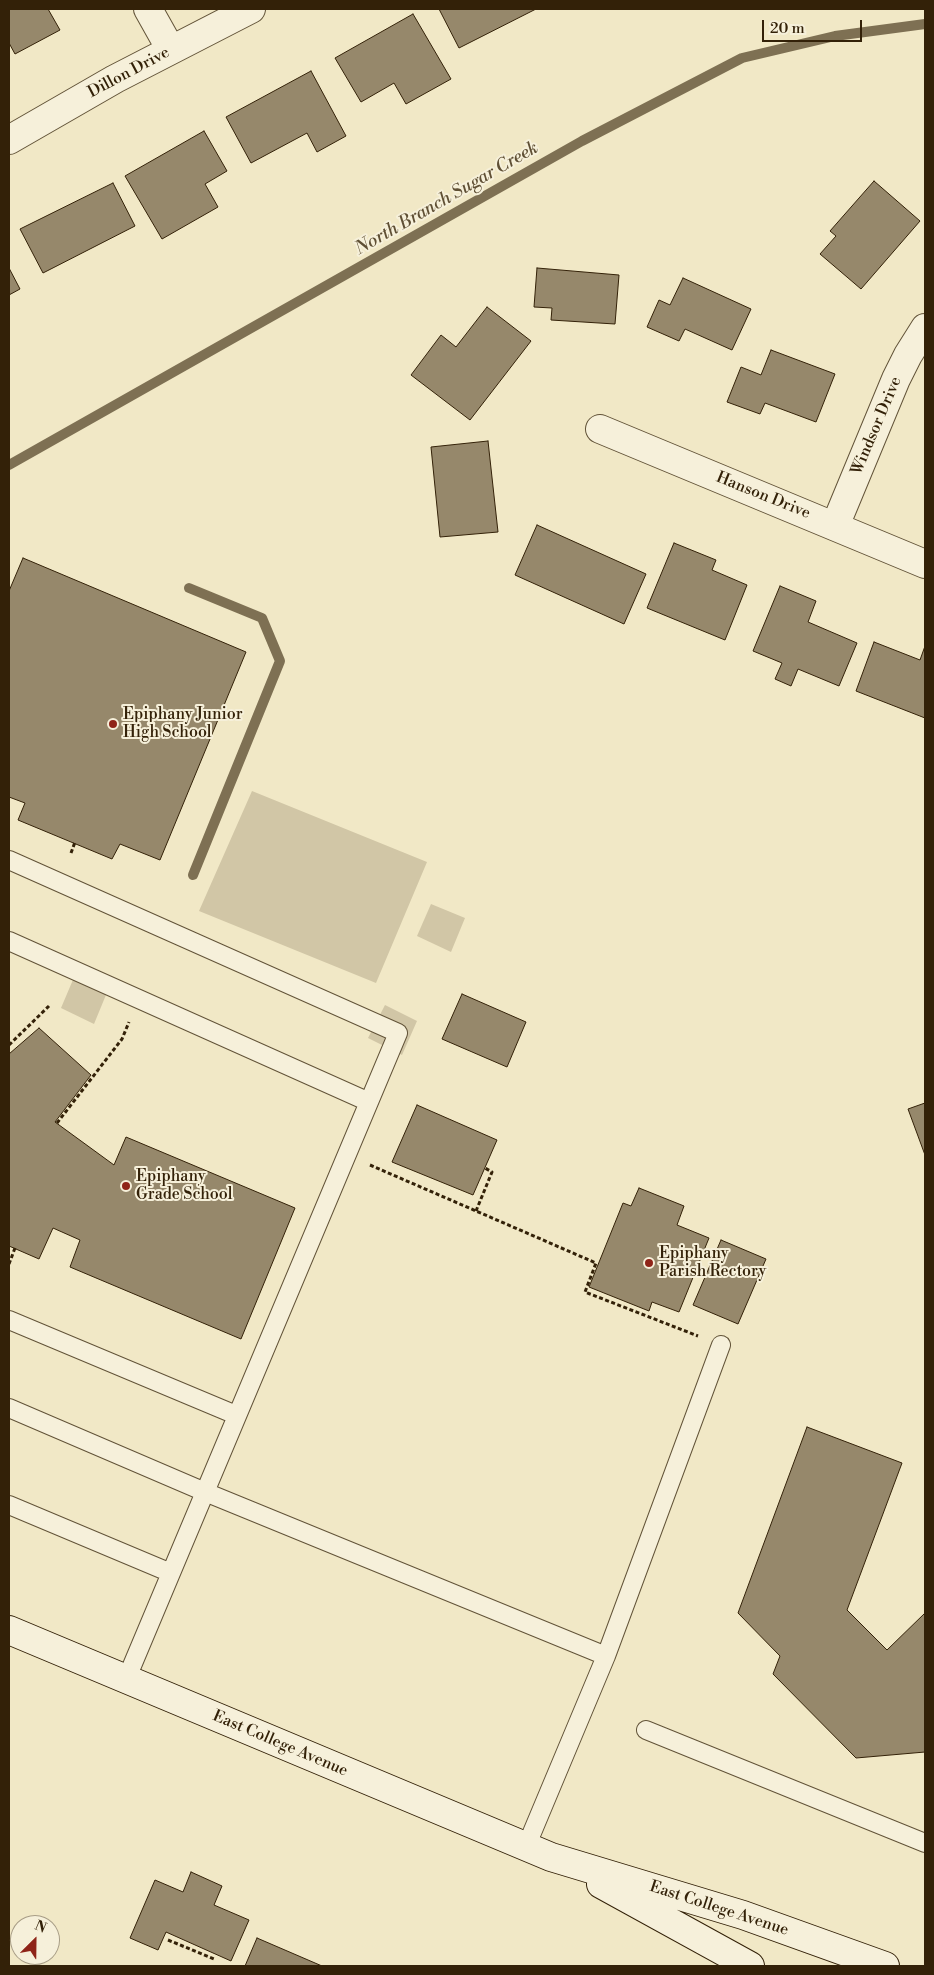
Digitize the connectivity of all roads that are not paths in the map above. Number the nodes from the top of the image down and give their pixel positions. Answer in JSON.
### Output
{"nodes":[{"id":1,"x":148,"y":9,"type":"edge"},
{"id":2,"x":251,"y":9,"type":"edge"},
{"id":3,"x":171,"y":50,"type":"junction"},
{"id":4,"x":9,"y":140,"type":"edge"},
{"id":5,"x":925,"y":328,"type":"edge"},
{"id":6,"x":600,"y":429,"type":"dead end"},
{"id":7,"x":835,"y":526,"type":"junction"},
{"id":8,"x":925,"y":564,"type":"edge"},
{"id":9,"x":9,"y":860,"type":"edge"},
{"id":10,"x":9,"y":941,"type":"edge"},
{"id":11,"x":369,"y":1102,"type":"junction"},
{"id":12,"x":9,"y":1320,"type":"edge"},
{"id":13,"x":721,"y":1345,"type":"road end"},
{"id":14,"x":9,"y":1408,"type":"edge"},
{"id":15,"x":236,"y":1415,"type":"junction"},
{"id":16,"x":204,"y":1492,"type":"junction"},
{"id":17,"x":9,"y":1505,"type":"edge"},
{"id":18,"x":171,"y":1573,"type":"junction"},
{"id":19,"x":9,"y":1630,"type":"edge"},
{"id":20,"x":606,"y":1656,"type":"junction"},
{"id":21,"x":126,"y":1680,"type":"junction"},
{"id":22,"x":646,"y":1730,"type":"dead end"},
{"id":23,"x":925,"y":1844,"type":"edge"},
{"id":24,"x":526,"y":1847,"type":"junction"},
{"id":25,"x":551,"y":1857,"type":"junction"},
{"id":26,"x":750,"y":1966,"type":"edge"},
{"id":27,"x":884,"y":1966,"type":"edge"}],
"edges":[{"from":1,"to":3,"type":"main road"},
{"from":2,"to":3,"type":"main road","name":"Dillon Drive"},
{"from":3,"to":4,"type":"main road","name":"Dillon Drive"},
{"from":5,"to":7,"type":"main road","name":"Windsor Drive"},
{"from":6,"to":7,"type":"main road","name":"Hanson Drive"},
{"from":7,"to":8,"type":"main road","name":"Hanson Drive"},
{"from":9,"to":11,"type":"lane"},
{"from":10,"to":11,"type":"lane"},
{"from":11,"to":15,"type":"lane"},
{"from":12,"to":15,"type":"lane"},
{"from":13,"to":20,"type":"lane"},
{"from":14,"to":16,"type":"lane"},
{"from":15,"to":16,"type":"lane"},
{"from":16,"to":18,"type":"lane"},
{"from":16,"to":20,"type":"lane"},
{"from":17,"to":18,"type":"lane"},
{"from":18,"to":21,"type":"lane"},
{"from":19,"to":21,"type":"main road","name":"East College Avenue"},
{"from":20,"to":24,"type":"lane"},
{"from":21,"to":24,"type":"main road","name":"East College Avenue"},
{"from":22,"to":23,"type":"lane"},
{"from":24,"to":25,"type":"main road","name":"East College Avenue"},
{"from":25,"to":26,"type":"main road","name":"East College Avenue"},
{"from":25,"to":27,"type":"main road","name":"East College Avenue"}]}
